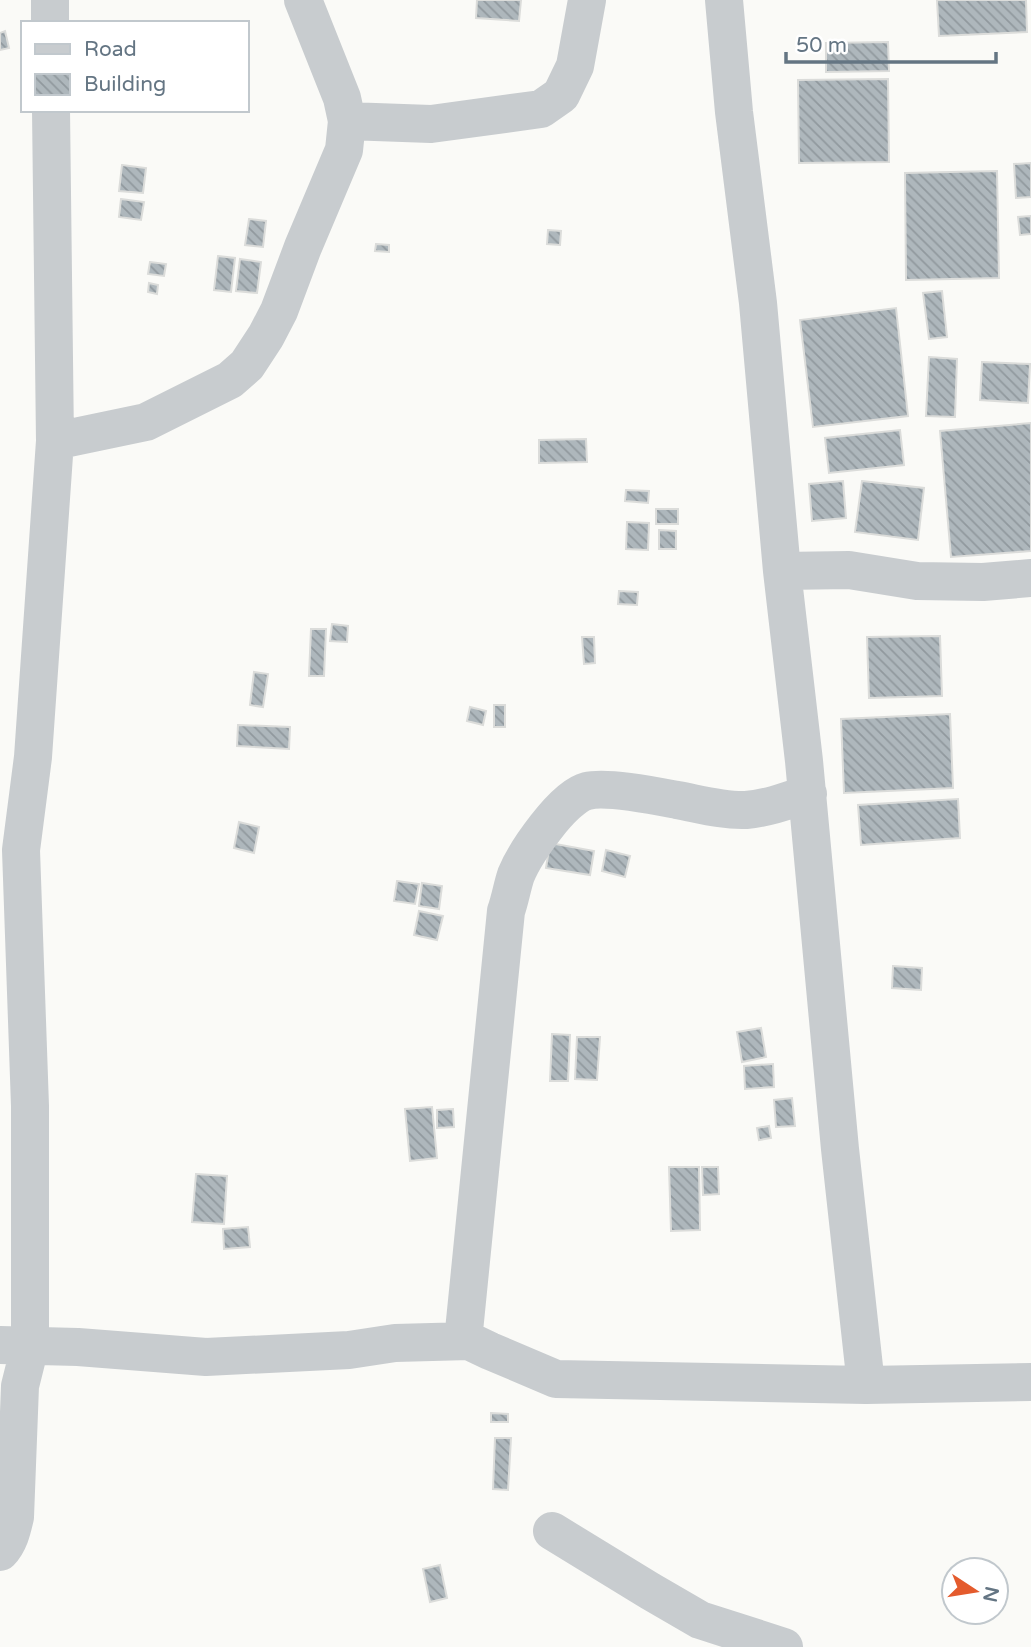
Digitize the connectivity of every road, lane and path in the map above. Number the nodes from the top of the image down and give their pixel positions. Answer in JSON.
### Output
{"nodes":[{"id":1,"x":50,"y":0,"type":"edge"},
{"id":2,"x":303,"y":0,"type":"edge"},
{"id":3,"x":587,"y":0,"type":"edge"},
{"id":4,"x":724,"y":0,"type":"edge"},
{"id":5,"x":50,"y":21,"type":"edge"},
{"id":6,"x":51,"y":112,"type":"edge"},
{"id":7,"x":346,"y":121,"type":"junction"},
{"id":8,"x":55,"y":441,"type":"junction"},
{"id":9,"x":782,"y":571,"type":"junction"},
{"id":10,"x":1031,"y":578,"type":"edge"},
{"id":11,"x":807,"y":794,"type":"junction"},
{"id":12,"x":10,"y":850,"type":"edge"},
{"id":13,"x":25,"y":976,"type":"junction"},
{"id":14,"x":0,"y":1017,"type":"edge"},
{"id":15,"x":463,"y":1341,"type":"junction"},
{"id":16,"x":15,"y":1346,"type":"edge"},
{"id":17,"x":1031,"y":1382,"type":"edge"},
{"id":18,"x":866,"y":1385,"type":"junction"},
{"id":19,"x":552,"y":1531,"type":"dead end"},
{"id":20,"x":0,"y":1552,"type":"edge"},
{"id":21,"x":783,"y":1647,"type":"edge"}],
"edges":[{"from":1,"to":5,"type":"street"},
{"from":2,"to":7,"type":"street"},
{"from":3,"to":7,"type":"street"},
{"from":4,"to":9,"type":"street"},
{"from":6,"to":8,"type":"street"},
{"from":7,"to":8,"type":"street"},
{"from":8,"to":12,"type":"street"},
{"from":9,"to":10,"type":"street"},
{"from":9,"to":11,"type":"street"},
{"from":11,"to":15,"type":"street"},
{"from":11,"to":18,"type":"street"},
{"from":12,"to":13,"type":"street"},
{"from":13,"to":14,"type":"street"},
{"from":13,"to":16,"type":"street"},
{"from":15,"to":16,"type":"street"},
{"from":15,"to":18,"type":"street"},
{"from":16,"to":20,"type":"street"},
{"from":17,"to":18,"type":"street"},
{"from":19,"to":21,"type":"street"}]}
